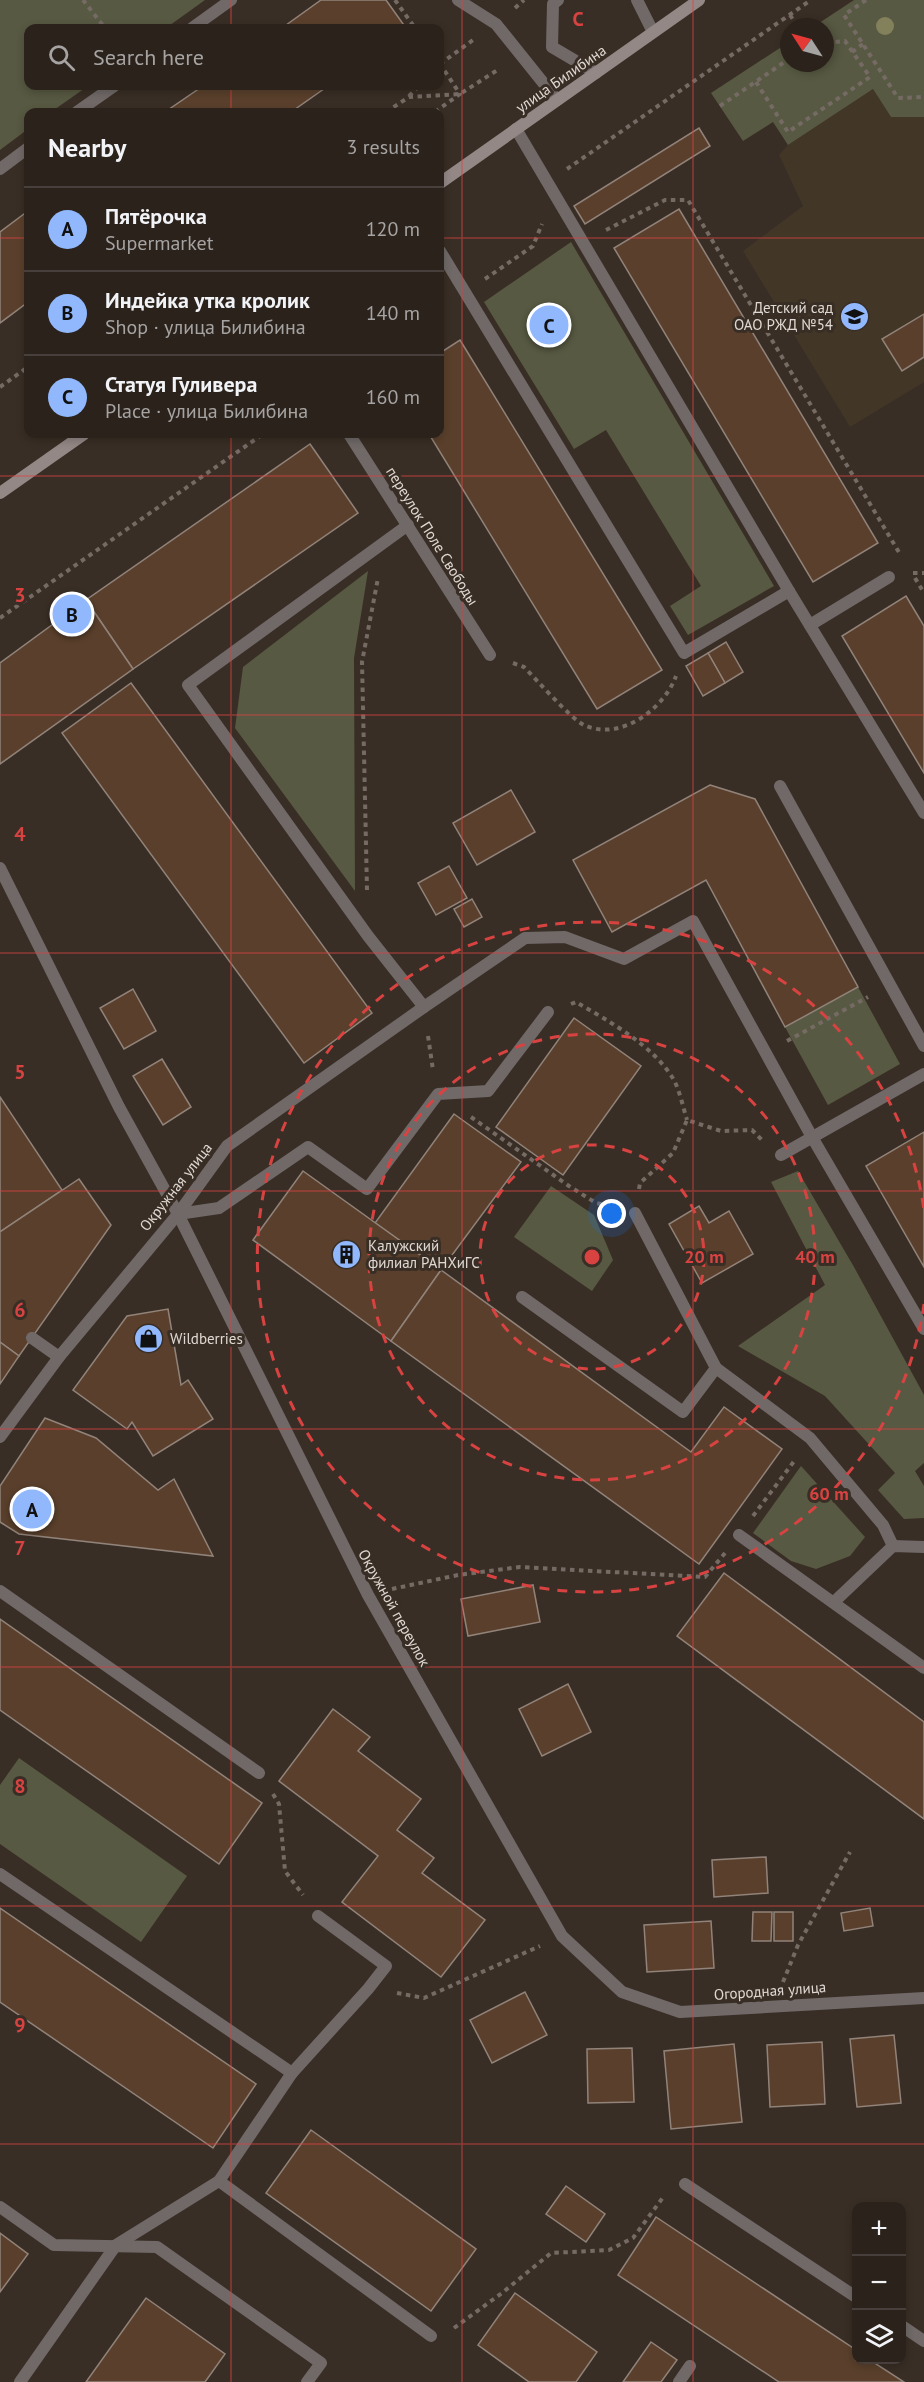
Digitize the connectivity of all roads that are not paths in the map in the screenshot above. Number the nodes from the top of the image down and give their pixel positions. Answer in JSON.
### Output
{"nodes":[{"id":1,"x":231,"y":0,"type":"edge"},
{"id":2,"x":458,"y":0,"type":"edge"},
{"id":3,"x":558,"y":0,"type":"edge"},
{"id":4,"x":637,"y":0,"type":"edge"},
{"id":5,"x":699,"y":0,"type":"edge"},
{"id":6,"x":198,"y":24,"type":"edge"},
{"id":7,"x":653,"y":32,"type":"junction"},
{"id":8,"x":596,"y":73,"type":"junction"},
{"id":9,"x":108,"y":90,"type":"edge"},
{"id":10,"x":557,"y":100,"type":"junction"},
{"id":11,"x":83,"y":108,"type":"edge"},
{"id":12,"x":516,"y":129,"type":"junction"},
{"id":13,"x":24,"y":151,"type":"edge"},
{"id":14,"x":0,"y":169,"type":"edge"},
{"id":15,"x":444,"y":180,"type":"edge"},
{"id":16,"x":444,"y":258,"type":"edge"},
{"id":17,"x":78,"y":438,"type":"edge"},
{"id":18,"x":352,"y":438,"type":"edge"},
{"id":19,"x":0,"y":493,"type":"edge"},
{"id":20,"x":408,"y":525,"type":"junction"},
{"id":21,"x":889,"y":578,"type":"dead end"},
{"id":22,"x":789,"y":591,"type":"junction"},
{"id":23,"x":810,"y":625,"type":"junction"},
{"id":24,"x":490,"y":656,"type":"road end"},
{"id":25,"x":780,"y":786,"type":"dead end"},
{"id":26,"x":924,"y":813,"type":"edge"},
{"id":27,"x":0,"y":868,"type":"edge"},
{"id":28,"x":424,"y":1007,"type":"junction"},
{"id":29,"x":548,"y":1012,"type":"road end"},
{"id":30,"x":924,"y":1046,"type":"edge"},
{"id":31,"x":924,"y":1074,"type":"edge"},
{"id":32,"x":813,"y":1137,"type":"junction"},
{"id":33,"x":781,"y":1155,"type":"road end"},
{"id":34,"x":634,"y":1213,"type":"road end"},
{"id":35,"x":178,"y":1214,"type":"junction"},
{"id":36,"x":522,"y":1297,"type":"dead end"},
{"id":37,"x":924,"y":1329,"type":"edge"},
{"id":38,"x":32,"y":1338,"type":"dead end"},
{"id":39,"x":58,"y":1357,"type":"junction"},
{"id":40,"x":716,"y":1368,"type":"junction"},
{"id":41,"x":0,"y":1437,"type":"edge"},
{"id":42,"x":739,"y":1535,"type":"road end"},
{"id":43,"x":893,"y":1546,"type":"junction"},
{"id":44,"x":924,"y":1547,"type":"edge"},
{"id":45,"x":0,"y":1591,"type":"edge"},
{"id":46,"x":834,"y":1602,"type":"junction"},
{"id":47,"x":924,"y":1668,"type":"edge"},
{"id":48,"x":259,"y":1773,"type":"road end"},
{"id":49,"x":0,"y":1874,"type":"edge"},
{"id":50,"x":318,"y":1916,"type":"road end"},
{"id":51,"x":622,"y":1992,"type":"joint"},
{"id":52,"x":924,"y":1998,"type":"edge"},
{"id":53,"x":292,"y":2073,"type":"junction"},
{"id":54,"x":219,"y":2181,"type":"junction"},
{"id":55,"x":685,"y":2184,"type":"road end"},
{"id":56,"x":0,"y":2207,"type":"edge"},
{"id":57,"x":116,"y":2245,"type":"junction"},
{"id":58,"x":852,"y":2293,"type":"edge"},
{"id":59,"x":906,"y":2329,"type":"edge"},
{"id":60,"x":431,"y":2336,"type":"road end"},
{"id":61,"x":924,"y":2341,"type":"edge"},
{"id":62,"x":690,"y":2366,"type":"dead end"},
{"id":63,"x":20,"y":2382,"type":"edge"},
{"id":64,"x":307,"y":2382,"type":"edge"},
{"id":65,"x":679,"y":2382,"type":"edge"}],
"edges":[{"from":1,"to":6,"type":"street"},
{"from":2,"to":10,"type":"street"},
{"from":3,"to":8,"type":"street"},
{"from":4,"to":7,"type":"street"},
{"from":5,"to":7,"type":"main road","name":"улица Билибина"},
{"from":7,"to":8,"type":"main road","name":"улица Билибина"},
{"from":8,"to":10,"type":"main road","name":"улица Билибина"},
{"from":9,"to":11,"type":"street"},
{"from":10,"to":12,"type":"main road","name":"улица Билибина"},
{"from":12,"to":15,"type":"main road","name":"улица Билибина"},
{"from":12,"to":22,"type":"street"},
{"from":13,"to":14,"type":"street"},
{"from":16,"to":22,"type":"street"},
{"from":17,"to":19,"type":"main road"},
{"from":18,"to":20,"type":"street","name":"переулок Поле Свободы"},
{"from":20,"to":24,"type":"street","name":"переулок Поле Свободы"},
{"from":20,"to":28,"type":"street"},
{"from":21,"to":23,"type":"street"},
{"from":22,"to":23,"type":"street"},
{"from":23,"to":26,"type":"street"},
{"from":25,"to":30,"type":"street"},
{"from":27,"to":35,"type":"street","name":"Окружной переулок"},
{"from":28,"to":32,"type":"street","name":"Окружная улица"},
{"from":28,"to":35,"type":"street","name":"Окружная улица"},
{"from":29,"to":35,"type":"street"},
{"from":31,"to":32,"type":"street"},
{"from":32,"to":33,"type":"street"},
{"from":32,"to":37,"type":"street"},
{"from":34,"to":40,"type":"street"},
{"from":35,"to":39,"type":"street","name":"Окружная улица"},
{"from":35,"to":51,"type":"street","name":"Окружной переулок"},
{"from":36,"to":40,"type":"street"},
{"from":38,"to":39,"type":"street"},
{"from":39,"to":41,"type":"street","name":"Окружная улица"},
{"from":40,"to":43,"type":"street"},
{"from":42,"to":46,"type":"street"},
{"from":43,"to":44,"type":"street"},
{"from":43,"to":46,"type":"street"},
{"from":45,"to":48,"type":"street"},
{"from":46,"to":47,"type":"street"},
{"from":49,"to":53,"type":"street"},
{"from":50,"to":53,"type":"street"},
{"from":51,"to":52,"type":"street","name":"Огородная улица"},
{"from":53,"to":54,"type":"street"},
{"from":54,"to":57,"type":"street"},
{"from":54,"to":60,"type":"street"},
{"from":55,"to":58,"type":"street"},
{"from":56,"to":57,"type":"street"},
{"from":57,"to":63,"type":"street"},
{"from":57,"to":64,"type":"street"},
{"from":59,"to":61,"type":"street"},
{"from":62,"to":65,"type":"street"}]}
